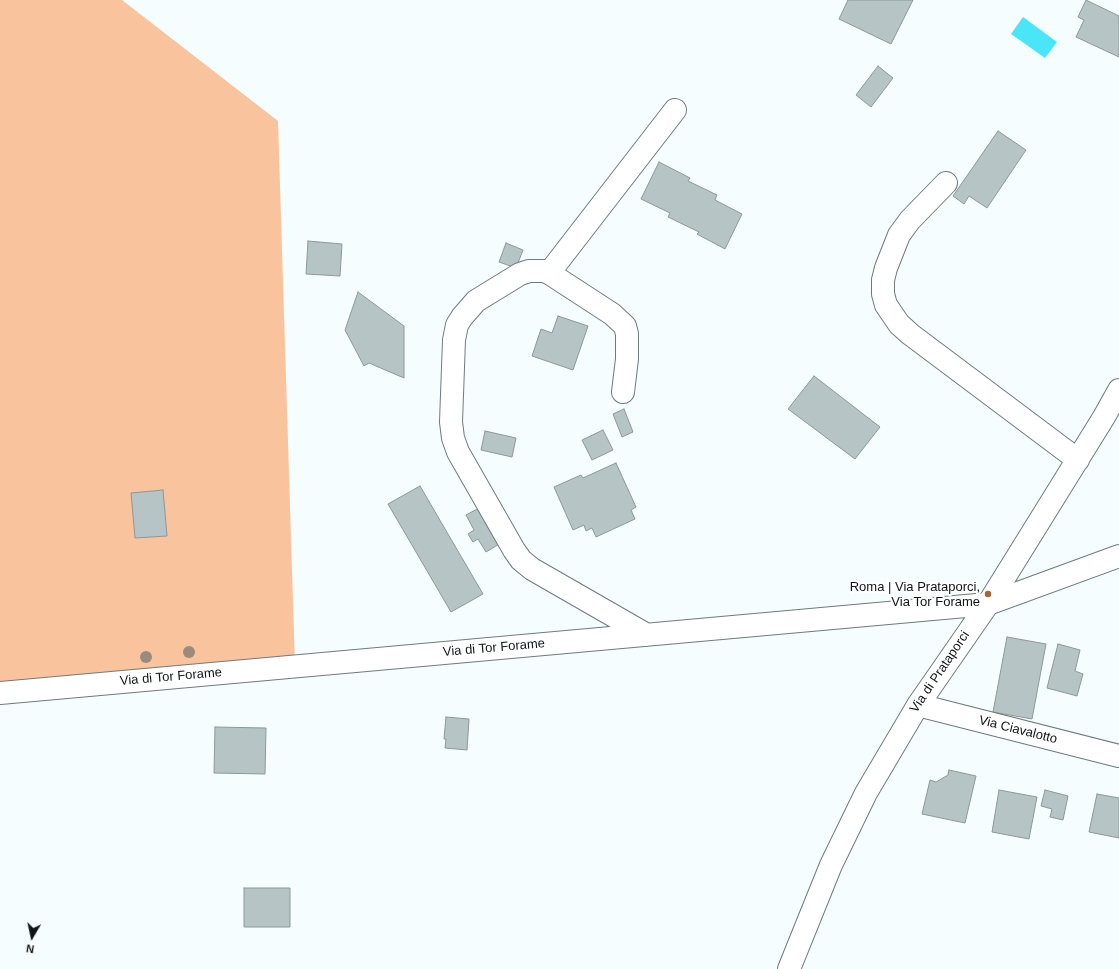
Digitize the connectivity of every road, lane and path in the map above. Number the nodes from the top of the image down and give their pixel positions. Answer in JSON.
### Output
{"nodes":[{"id":1,"x":675,"y":110,"type":"dead end"},
{"id":2,"x":946,"y":183,"type":"dead end"},
{"id":3,"x":549,"y":273,"type":"junction"},
{"id":4,"x":1119,"y":390,"type":"edge"},
{"id":5,"x":623,"y":392,"type":"dead end"},
{"id":6,"x":1078,"y":460,"type":"junction"},
{"id":7,"x":1119,"y":556,"type":"edge"},
{"id":8,"x":988,"y":604,"type":"junction"},
{"id":9,"x":647,"y":635,"type":"junction"},
{"id":10,"x":0,"y":693,"type":"edge"},
{"id":11,"x":918,"y":705,"type":"junction"},
{"id":12,"x":1119,"y":756,"type":"edge"},
{"id":13,"x":789,"y":969,"type":"edge"}],
"edges":[{"from":1,"to":3,"type":"street"},
{"from":2,"to":6,"type":"street"},
{"from":3,"to":5,"type":"street"},
{"from":3,"to":9,"type":"street"},
{"from":4,"to":6,"type":"street","name":"Via di Prataporci"},
{"from":6,"to":8,"type":"street","name":"Via di Prataporci"},
{"from":7,"to":8,"type":"street","name":"Via di Tor Forame"},
{"from":8,"to":9,"type":"street","name":"Via di Tor Forame"},
{"from":8,"to":11,"type":"street","name":"Via di Prataporci"},
{"from":9,"to":10,"type":"street","name":"Via di Tor Forame"},
{"from":11,"to":12,"type":"street","name":"Via Ciavalotto"},
{"from":11,"to":13,"type":"street","name":"Via di Prataporci"}]}
